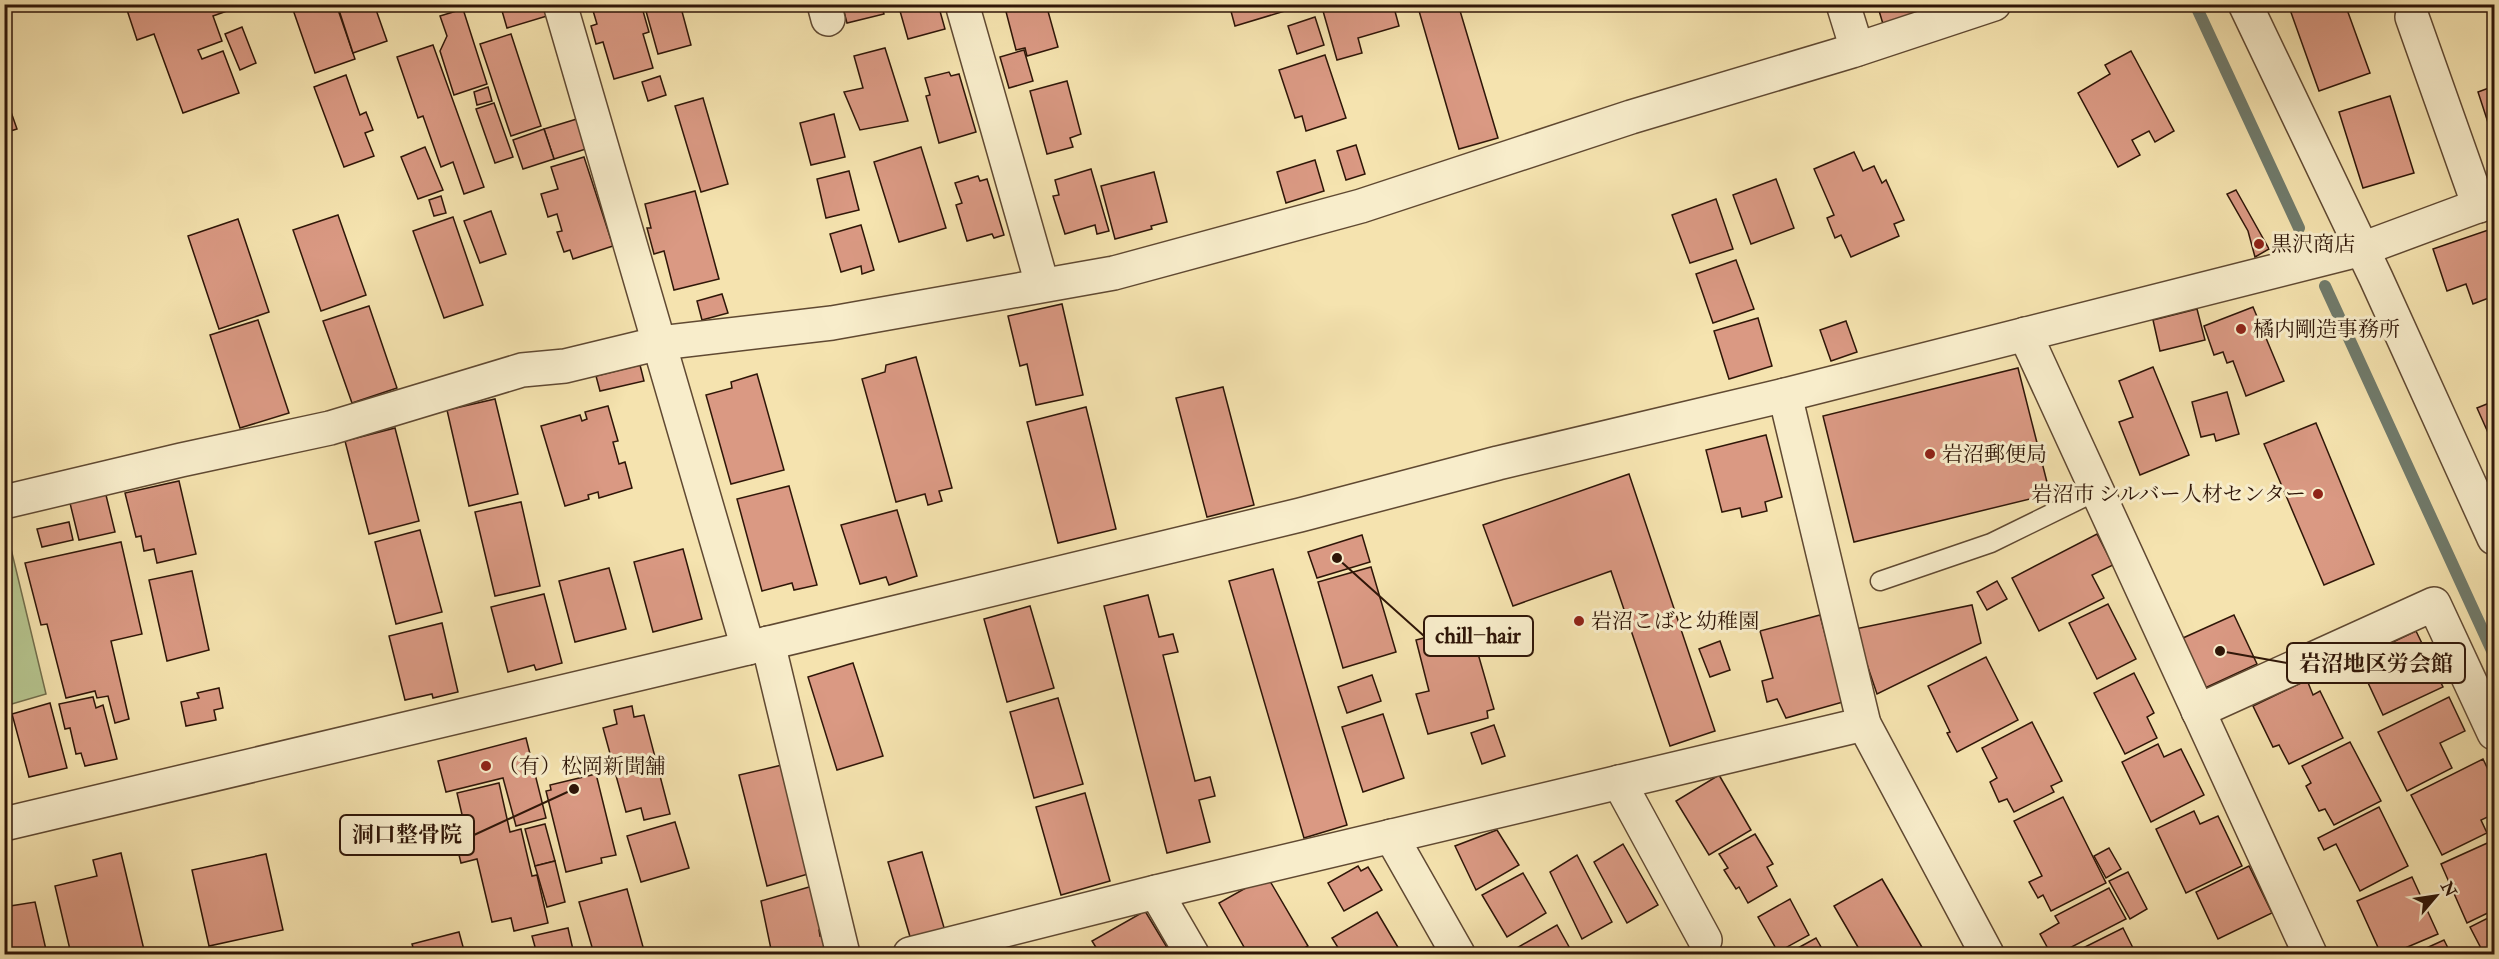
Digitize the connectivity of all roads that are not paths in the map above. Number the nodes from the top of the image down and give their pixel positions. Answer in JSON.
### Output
{"nodes":[{"id":1,"x":561,"y":4,"type":"edge"},
{"id":2,"x":962,"y":4,"type":"edge"},
{"id":3,"x":1843,"y":4,"type":"edge"},
{"id":4,"x":1994,"y":4,"type":"edge"},
{"id":5,"x":2245,"y":4,"type":"edge"},
{"id":6,"x":2412,"y":17,"type":"dead end"},
{"id":7,"x":1857,"y":49,"type":"junction"},
{"id":8,"x":2487,"y":203,"type":"edge"},
{"id":9,"x":2362,"y":249,"type":"junction"},
{"id":10,"x":1042,"y":284,"type":"junction"},
{"id":11,"x":2025,"y":334,"type":"junction"},
{"id":12,"x":660,"y":343,"type":"junction"},
{"id":13,"x":1785,"y":395,"type":"junction"},
{"id":14,"x":2097,"y":491,"type":"junction"},
{"id":15,"x":4,"y":502,"type":"edge"},
{"id":16,"x":2494,"y":538,"type":"edge"},
{"id":17,"x":1880,"y":581,"type":"dead end"},
{"id":18,"x":758,"y":646,"type":"junction"},
{"id":19,"x":2198,"y":711,"type":"junction"},
{"id":20,"x":1864,"y":724,"type":"junction"},
{"id":21,"x":2494,"y":734,"type":"edge"},
{"id":22,"x":1619,"y":782,"type":"junction"},
{"id":23,"x":4,"y":824,"type":"edge"},
{"id":24,"x":1391,"y":836,"type":"junction"},
{"id":25,"x":1156,"y":892,"type":"junction"},
{"id":26,"x":1706,"y":940,"type":"dead end"},
{"id":27,"x":922,"y":953,"type":"edge"},
{"id":28,"x":843,"y":954,"type":"edge"},
{"id":29,"x":1192,"y":954,"type":"edge"},
{"id":30,"x":1458,"y":954,"type":"edge"},
{"id":31,"x":1987,"y":954,"type":"edge"},
{"id":32,"x":2310,"y":954,"type":"edge"}],
"edges":[{"from":1,"to":12,"type":"street"},
{"from":2,"to":10,"type":"street"},
{"from":3,"to":7,"type":"street"},
{"from":4,"to":7,"type":"street"},
{"from":5,"to":9,"type":"street"},
{"from":6,"to":8,"type":"street"},
{"from":7,"to":10,"type":"street"},
{"from":8,"to":9,"type":"street"},
{"from":9,"to":11,"type":"street"},
{"from":9,"to":16,"type":"street"},
{"from":10,"to":12,"type":"street"},
{"from":11,"to":13,"type":"street"},
{"from":11,"to":14,"type":"street"},
{"from":12,"to":15,"type":"street"},
{"from":12,"to":18,"type":"street"},
{"from":13,"to":18,"type":"street"},
{"from":13,"to":20,"type":"street"},
{"from":14,"to":17,"type":"lane"},
{"from":14,"to":19,"type":"street"},
{"from":18,"to":23,"type":"street"},
{"from":18,"to":28,"type":"street"},
{"from":19,"to":21,"type":"street"},
{"from":19,"to":32,"type":"street"},
{"from":20,"to":22,"type":"street"},
{"from":20,"to":31,"type":"street"},
{"from":22,"to":24,"type":"street"},
{"from":22,"to":26,"type":"street"},
{"from":24,"to":25,"type":"street"},
{"from":24,"to":30,"type":"street"},
{"from":25,"to":27,"type":"street"},
{"from":25,"to":29,"type":"street"}]}
